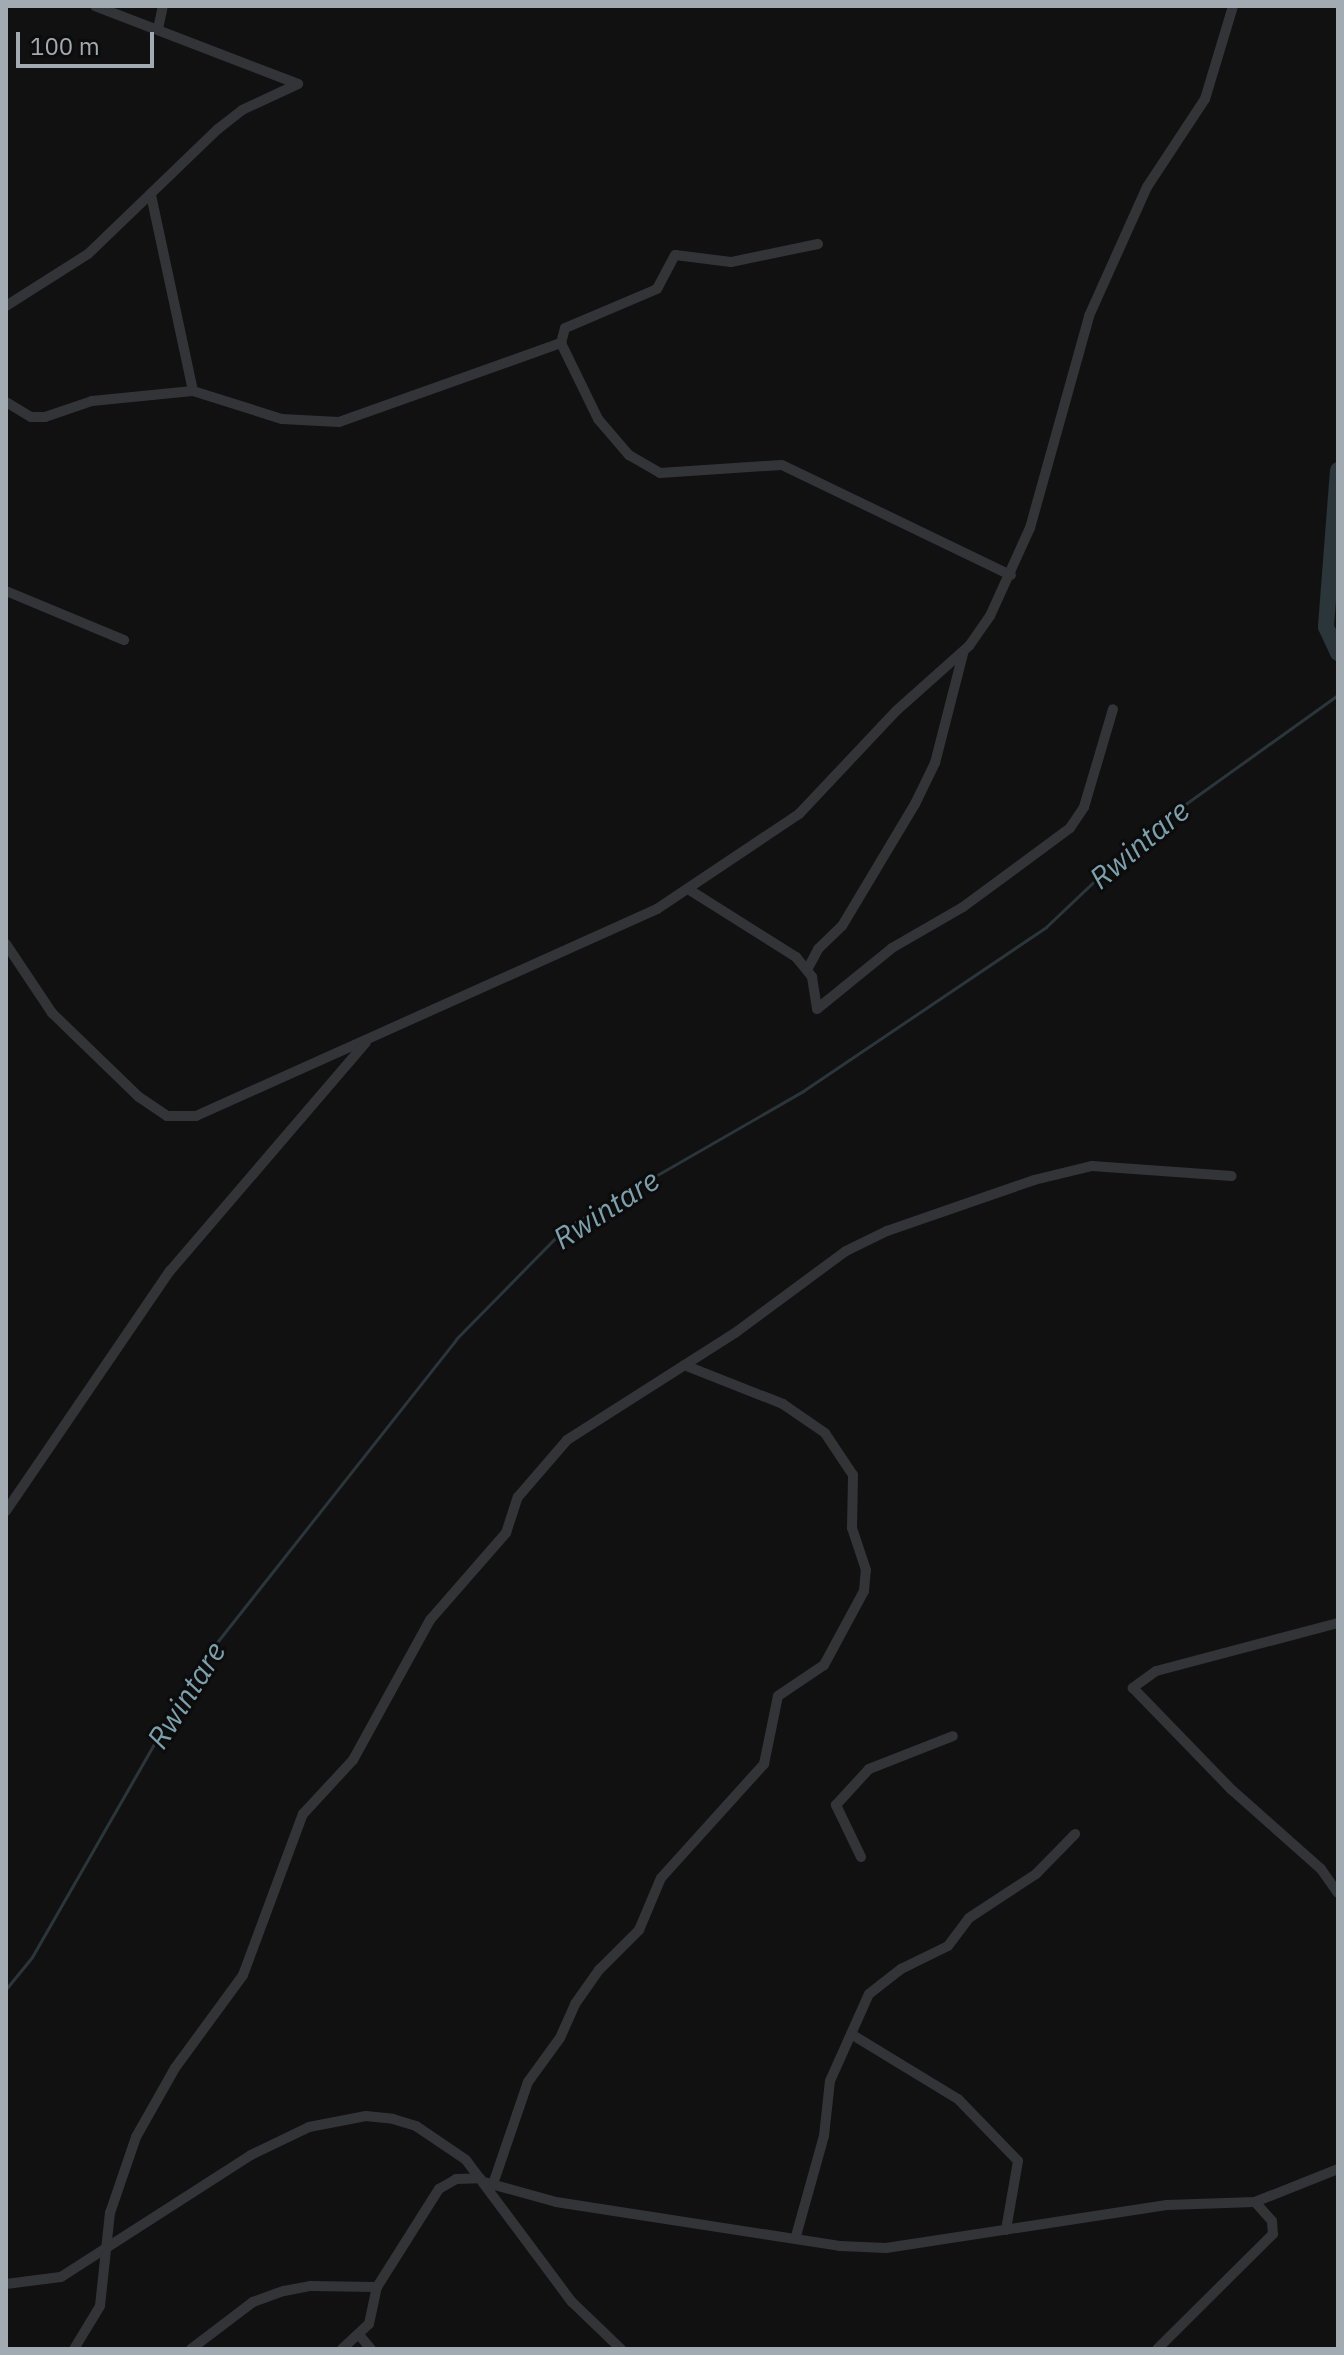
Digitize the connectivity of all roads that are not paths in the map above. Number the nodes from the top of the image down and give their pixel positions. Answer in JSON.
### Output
{"nodes":[{"id":1,"x":95,"y":6,"type":"edge"},
{"id":2,"x":163,"y":6,"type":"edge"},
{"id":3,"x":1233,"y":6,"type":"edge"},
{"id":4,"x":158,"y":29,"type":"junction"},
{"id":5,"x":151,"y":195,"type":"junction"},
{"id":6,"x":818,"y":244,"type":"dead end"},
{"id":7,"x":6,"y":306,"type":"edge"},
{"id":8,"x":561,"y":343,"type":"junction"},
{"id":9,"x":193,"y":391,"type":"junction"},
{"id":10,"x":6,"y":402,"type":"edge"},
{"id":11,"x":1011,"y":575,"type":"junction"},
{"id":12,"x":6,"y":591,"type":"edge"},
{"id":13,"x":124,"y":640,"type":"dead end"},
{"id":14,"x":963,"y":651,"type":"junction"},
{"id":15,"x":1113,"y":709,"type":"dead end"},
{"id":16,"x":688,"y":889,"type":"junction"},
{"id":17,"x":6,"y":944,"type":"edge"},
{"id":18,"x":807,"y":970,"type":"junction"},
{"id":19,"x":367,"y":1040,"type":"junction"},
{"id":20,"x":1232,"y":1176,"type":"dead end"},
{"id":21,"x":684,"y":1365,"type":"junction"},
{"id":22,"x":6,"y":1511,"type":"edge"},
{"id":23,"x":1338,"y":1623,"type":"edge"},
{"id":24,"x":953,"y":1736,"type":"dead end"},
{"id":25,"x":1075,"y":1834,"type":"dead end"},
{"id":26,"x":861,"y":1857,"type":"dead end"},
{"id":27,"x":1338,"y":1893,"type":"edge"},
{"id":28,"x":851,"y":2034,"type":"junction"},
{"id":29,"x":1338,"y":2169,"type":"edge"},
{"id":30,"x":486,"y":2181,"type":"junction"},
{"id":31,"x":1255,"y":2202,"type":"junction"},
{"id":32,"x":1006,"y":2230,"type":"junction"},
{"id":33,"x":796,"y":2236,"type":"junction"},
{"id":34,"x":104,"y":2252,"type":"junction"},
{"id":35,"x":6,"y":2284,"type":"edge"},
{"id":36,"x":377,"y":2287,"type":"junction"},
{"id":37,"x":360,"y":2336,"type":"junction"},
{"id":38,"x":74,"y":2349,"type":"edge"},
{"id":39,"x":191,"y":2349,"type":"edge"},
{"id":40,"x":342,"y":2349,"type":"edge"},
{"id":41,"x":371,"y":2349,"type":"edge"},
{"id":42,"x":621,"y":2349,"type":"edge"},
{"id":43,"x":1157,"y":2349,"type":"edge"}],
"edges":[{"from":1,"to":4,"type":"street"},
{"from":2,"to":4,"type":"street"},
{"from":3,"to":11,"type":"street"},
{"from":4,"to":5,"type":"street"},
{"from":5,"to":7,"type":"street"},
{"from":5,"to":9,"type":"street"},
{"from":6,"to":8,"type":"street"},
{"from":8,"to":9,"type":"street"},
{"from":8,"to":11,"type":"street"},
{"from":9,"to":10,"type":"street"},
{"from":11,"to":14,"type":"street"},
{"from":12,"to":13,"type":"street"},
{"from":14,"to":16,"type":"street"},
{"from":14,"to":18,"type":"street"},
{"from":15,"to":18,"type":"street"},
{"from":16,"to":18,"type":"street"},
{"from":16,"to":19,"type":"street"},
{"from":17,"to":19,"type":"street"},
{"from":19,"to":22,"type":"street"},
{"from":20,"to":21,"type":"street"},
{"from":21,"to":30,"type":"street"},
{"from":21,"to":34,"type":"street"},
{"from":23,"to":27,"type":"street"},
{"from":24,"to":26,"type":"street"},
{"from":25,"to":28,"type":"street"},
{"from":28,"to":32,"type":"street"},
{"from":28,"to":33,"type":"street"},
{"from":29,"to":31,"type":"street"},
{"from":30,"to":33,"type":"street"},
{"from":30,"to":34,"type":"street"},
{"from":30,"to":36,"type":"street"},
{"from":30,"to":42,"type":"street"},
{"from":31,"to":32,"type":"street"},
{"from":31,"to":43,"type":"street"},
{"from":32,"to":33,"type":"street"},
{"from":34,"to":35,"type":"street"},
{"from":34,"to":38,"type":"street"},
{"from":36,"to":37,"type":"street"},
{"from":36,"to":39,"type":"street"},
{"from":37,"to":40,"type":"street"},
{"from":37,"to":41,"type":"street"}]}
